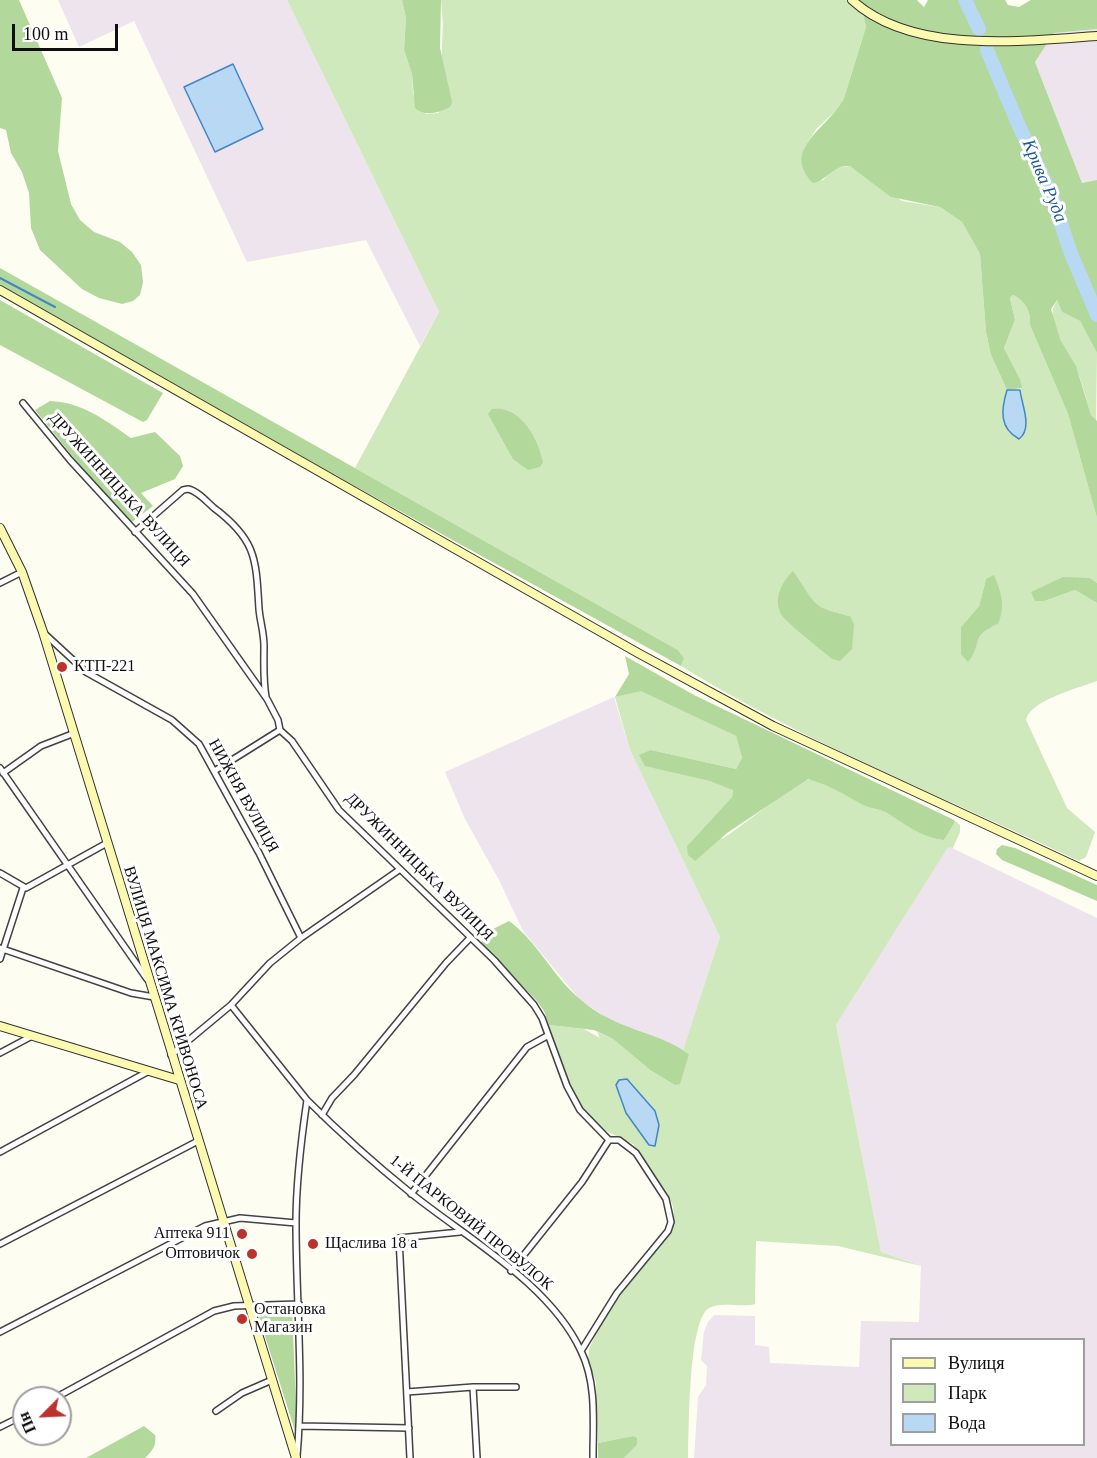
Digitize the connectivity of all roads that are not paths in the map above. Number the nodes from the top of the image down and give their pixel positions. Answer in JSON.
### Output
{"nodes":[{"id":1,"x":852,"y":0,"type":"edge"},
{"id":2,"x":1097,"y":36,"type":"edge"},
{"id":3,"x":0,"y":290,"type":"edge"},
{"id":4,"x":23,"y":403,"type":"dead end"},
{"id":5,"x":0,"y":528,"type":"edge"},
{"id":6,"x":135,"y":532,"type":"junction"},
{"id":7,"x":22,"y":573,"type":"junction"},
{"id":8,"x":0,"y":584,"type":"edge"},
{"id":9,"x":43,"y":632,"type":"junction"},
{"id":10,"x":267,"y":699,"type":"junction"},
{"id":11,"x":280,"y":730,"type":"junction"},
{"id":12,"x":72,"y":734,"type":"junction"},
{"id":13,"x":2,"y":770,"type":"edge"},
{"id":14,"x":216,"y":770,"type":"junction"},
{"id":15,"x":107,"y":843,"type":"junction"},
{"id":16,"x":67,"y":865,"type":"junction"},
{"id":17,"x":399,"y":870,"type":"junction"},
{"id":18,"x":0,"y":873,"type":"edge"},
{"id":19,"x":1097,"y":876,"type":"edge"},
{"id":20,"x":23,"y":888,"type":"junction"},
{"id":21,"x":301,"y":938,"type":"junction"},
{"id":22,"x":470,"y":939,"type":"junction"},
{"id":23,"x":1,"y":949,"type":"edge"},
{"id":24,"x":0,"y":959,"type":"edge"},
{"id":25,"x":150,"y":983,"type":"junction"},
{"id":26,"x":154,"y":997,"type":"junction"},
{"id":27,"x":231,"y":1005,"type":"junction"},
{"id":28,"x":0,"y":1026,"type":"edge"},
{"id":29,"x":32,"y":1035,"type":"junction"},
{"id":30,"x":547,"y":1036,"type":"junction"},
{"id":31,"x":0,"y":1053,"type":"edge"},
{"id":32,"x":171,"y":1055,"type":"junction"},
{"id":33,"x":149,"y":1071,"type":"junction"},
{"id":34,"x":179,"y":1080,"type":"junction"},
{"id":35,"x":307,"y":1100,"type":"junction"},
{"id":36,"x":322,"y":1115,"type":"junction"},
{"id":37,"x":609,"y":1140,"type":"junction"},
{"id":38,"x":198,"y":1142,"type":"junction"},
{"id":39,"x":0,"y":1152,"type":"edge"},
{"id":40,"x":411,"y":1194,"type":"junction"},
{"id":41,"x":222,"y":1221,"type":"junction"},
{"id":42,"x":296,"y":1223,"type":"junction"},
{"id":43,"x":460,"y":1232,"type":"junction"},
{"id":44,"x":0,"y":1244,"type":"edge"},
{"id":45,"x":511,"y":1271,"type":"junction"},
{"id":46,"x":299,"y":1304,"type":"junction"},
{"id":47,"x":249,"y":1305,"type":"junction"},
{"id":48,"x":0,"y":1332,"type":"edge"},
{"id":49,"x":581,"y":1351,"type":"junction"},
{"id":50,"x":272,"y":1380,"type":"junction"},
{"id":51,"x":473,"y":1387,"type":"junction"},
{"id":52,"x":516,"y":1387,"type":"dead end"},
{"id":53,"x":72,"y":1389,"type":"edge"},
{"id":54,"x":407,"y":1392,"type":"junction"},
{"id":55,"x":216,"y":1411,"type":"dead end"},
{"id":56,"x":300,"y":1426,"type":"junction"},
{"id":57,"x":409,"y":1428,"type":"junction"},
{"id":58,"x":296,"y":1458,"type":"edge"},
{"id":59,"x":410,"y":1458,"type":"edge"},
{"id":60,"x":477,"y":1458,"type":"edge"},
{"id":61,"x":593,"y":1458,"type":"edge"}],
"edges":[{"from":1,"to":2,"type":"street"},
{"from":3,"to":19,"type":"street"},
{"from":4,"to":6,"type":"street","name":"ДРУЖИННИЦЬКА ВУЛИЦЯ"},
{"from":5,"to":7,"type":"street","name":"ВУЛИЦЯ МАКСИМА КРИВОНОСА"},
{"from":6,"to":10,"type":"street","name":"ДРУЖИННИЦЬКА ВУЛИЦЯ"},
{"from":6,"to":10,"type":"street"},
{"from":7,"to":8,"type":"street"},
{"from":7,"to":9,"type":"street","name":"ВУЛИЦЯ МАКСИМА КРИВОНОСА"},
{"from":9,"to":12,"type":"street","name":"ВУЛИЦЯ МАКСИМА КРИВОНОСА"},
{"from":9,"to":14,"type":"street","name":"НИЖНЯ ВУЛИЦЯ"},
{"from":10,"to":11,"type":"street","name":"ДРУЖИННИЦЬКА ВУЛИЦЯ"},
{"from":11,"to":14,"type":"street"},
{"from":11,"to":17,"type":"street","name":"ДРУЖИННИЦЬКА ВУЛИЦЯ"},
{"from":12,"to":13,"type":"street"},
{"from":12,"to":15,"type":"street","name":"ВУЛИЦЯ МАКСИМА КРИВОНОСА"},
{"from":13,"to":16,"type":"street"},
{"from":14,"to":21,"type":"street","name":"НИЖНЯ ВУЛИЦЯ"},
{"from":15,"to":16,"type":"street"},
{"from":15,"to":25,"type":"street","name":"ВУЛИЦЯ МАКСИМА КРИВОНОСА"},
{"from":16,"to":20,"type":"street"},
{"from":16,"to":25,"type":"street"},
{"from":17,"to":21,"type":"street"},
{"from":17,"to":22,"type":"street","name":"ДРУЖИННИЦЬКА ВУЛИЦЯ"},
{"from":18,"to":20,"type":"street"},
{"from":20,"to":23,"type":"street"},
{"from":21,"to":27,"type":"street"},
{"from":22,"to":30,"type":"street","name":"ДРУЖИННИЦЬКА ВУЛИЦЯ"},
{"from":22,"to":36,"type":"street"},
{"from":23,"to":24,"type":"street"},
{"from":23,"to":26,"type":"street"},
{"from":25,"to":26,"type":"street","name":"ВУЛИЦЯ МАКСИМА КРИВОНОСА"},
{"from":26,"to":32,"type":"street","name":"ВУЛИЦЯ МАКСИМА КРИВОНОСА"},
{"from":27,"to":32,"type":"street"},
{"from":27,"to":35,"type":"street","name":"1-Й ПАРКОВИЙ ПРОВУЛОК"},
{"from":28,"to":29,"type":"street"},
{"from":29,"to":31,"type":"street"},
{"from":29,"to":33,"type":"street"},
{"from":30,"to":37,"type":"street","name":"ДРУЖИННИЦЬКА ВУЛИЦЯ"},
{"from":30,"to":40,"type":"street"},
{"from":32,"to":34,"type":"street","name":"ВУЛИЦЯ МАКСИМА КРИВОНОСА"},
{"from":33,"to":34,"type":"street"},
{"from":33,"to":39,"type":"street"},
{"from":34,"to":38,"type":"street","name":"ВУЛИЦЯ МАКСИМА КРИВОНОСА"},
{"from":35,"to":36,"type":"street","name":"1-Й ПАРКОВИЙ ПРОВУЛОК"},
{"from":35,"to":42,"type":"street"},
{"from":36,"to":40,"type":"street","name":"1-Й ПАРКОВИЙ ПРОВУЛОК"},
{"from":37,"to":45,"type":"street"},
{"from":37,"to":49,"type":"street","name":"ДРУЖИННИЦЬКА ВУЛИЦЯ"},
{"from":38,"to":41,"type":"street","name":"ВУЛИЦЯ МАКСИМА КРИВОНОСА"},
{"from":38,"to":44,"type":"street"},
{"from":40,"to":43,"type":"street","name":"1-Й ПАРКОВИЙ ПРОВУЛОК"},
{"from":41,"to":42,"type":"street"},
{"from":41,"to":47,"type":"street","name":"ВУЛИЦЯ МАКСИМА КРИВОНОСА"},
{"from":41,"to":48,"type":"street"},
{"from":42,"to":46,"type":"street"},
{"from":43,"to":45,"type":"street","name":"1-Й ПАРКОВИЙ ПРОВУЛОК"},
{"from":43,"to":54,"type":"street"},
{"from":45,"to":49,"type":"street","name":"1-Й ПАРКОВИЙ ПРОВУЛОК"},
{"from":46,"to":47,"type":"street"},
{"from":46,"to":56,"type":"street"},
{"from":47,"to":50,"type":"street","name":"ВУЛИЦЯ МАКСИМА КРИВОНОСА"},
{"from":47,"to":53,"type":"street"},
{"from":49,"to":61,"type":"street","name":"1-Й ПАРКОВИЙ ПРОВУЛОК"},
{"from":50,"to":55,"type":"street"},
{"from":50,"to":58,"type":"street","name":"ВУЛИЦЯ МАКСИМА КРИВОНОСА"},
{"from":51,"to":52,"type":"street"},
{"from":51,"to":54,"type":"street"},
{"from":51,"to":60,"type":"street"},
{"from":54,"to":57,"type":"street"},
{"from":56,"to":57,"type":"street"},
{"from":56,"to":58,"type":"street"},
{"from":57,"to":59,"type":"street"}]}
